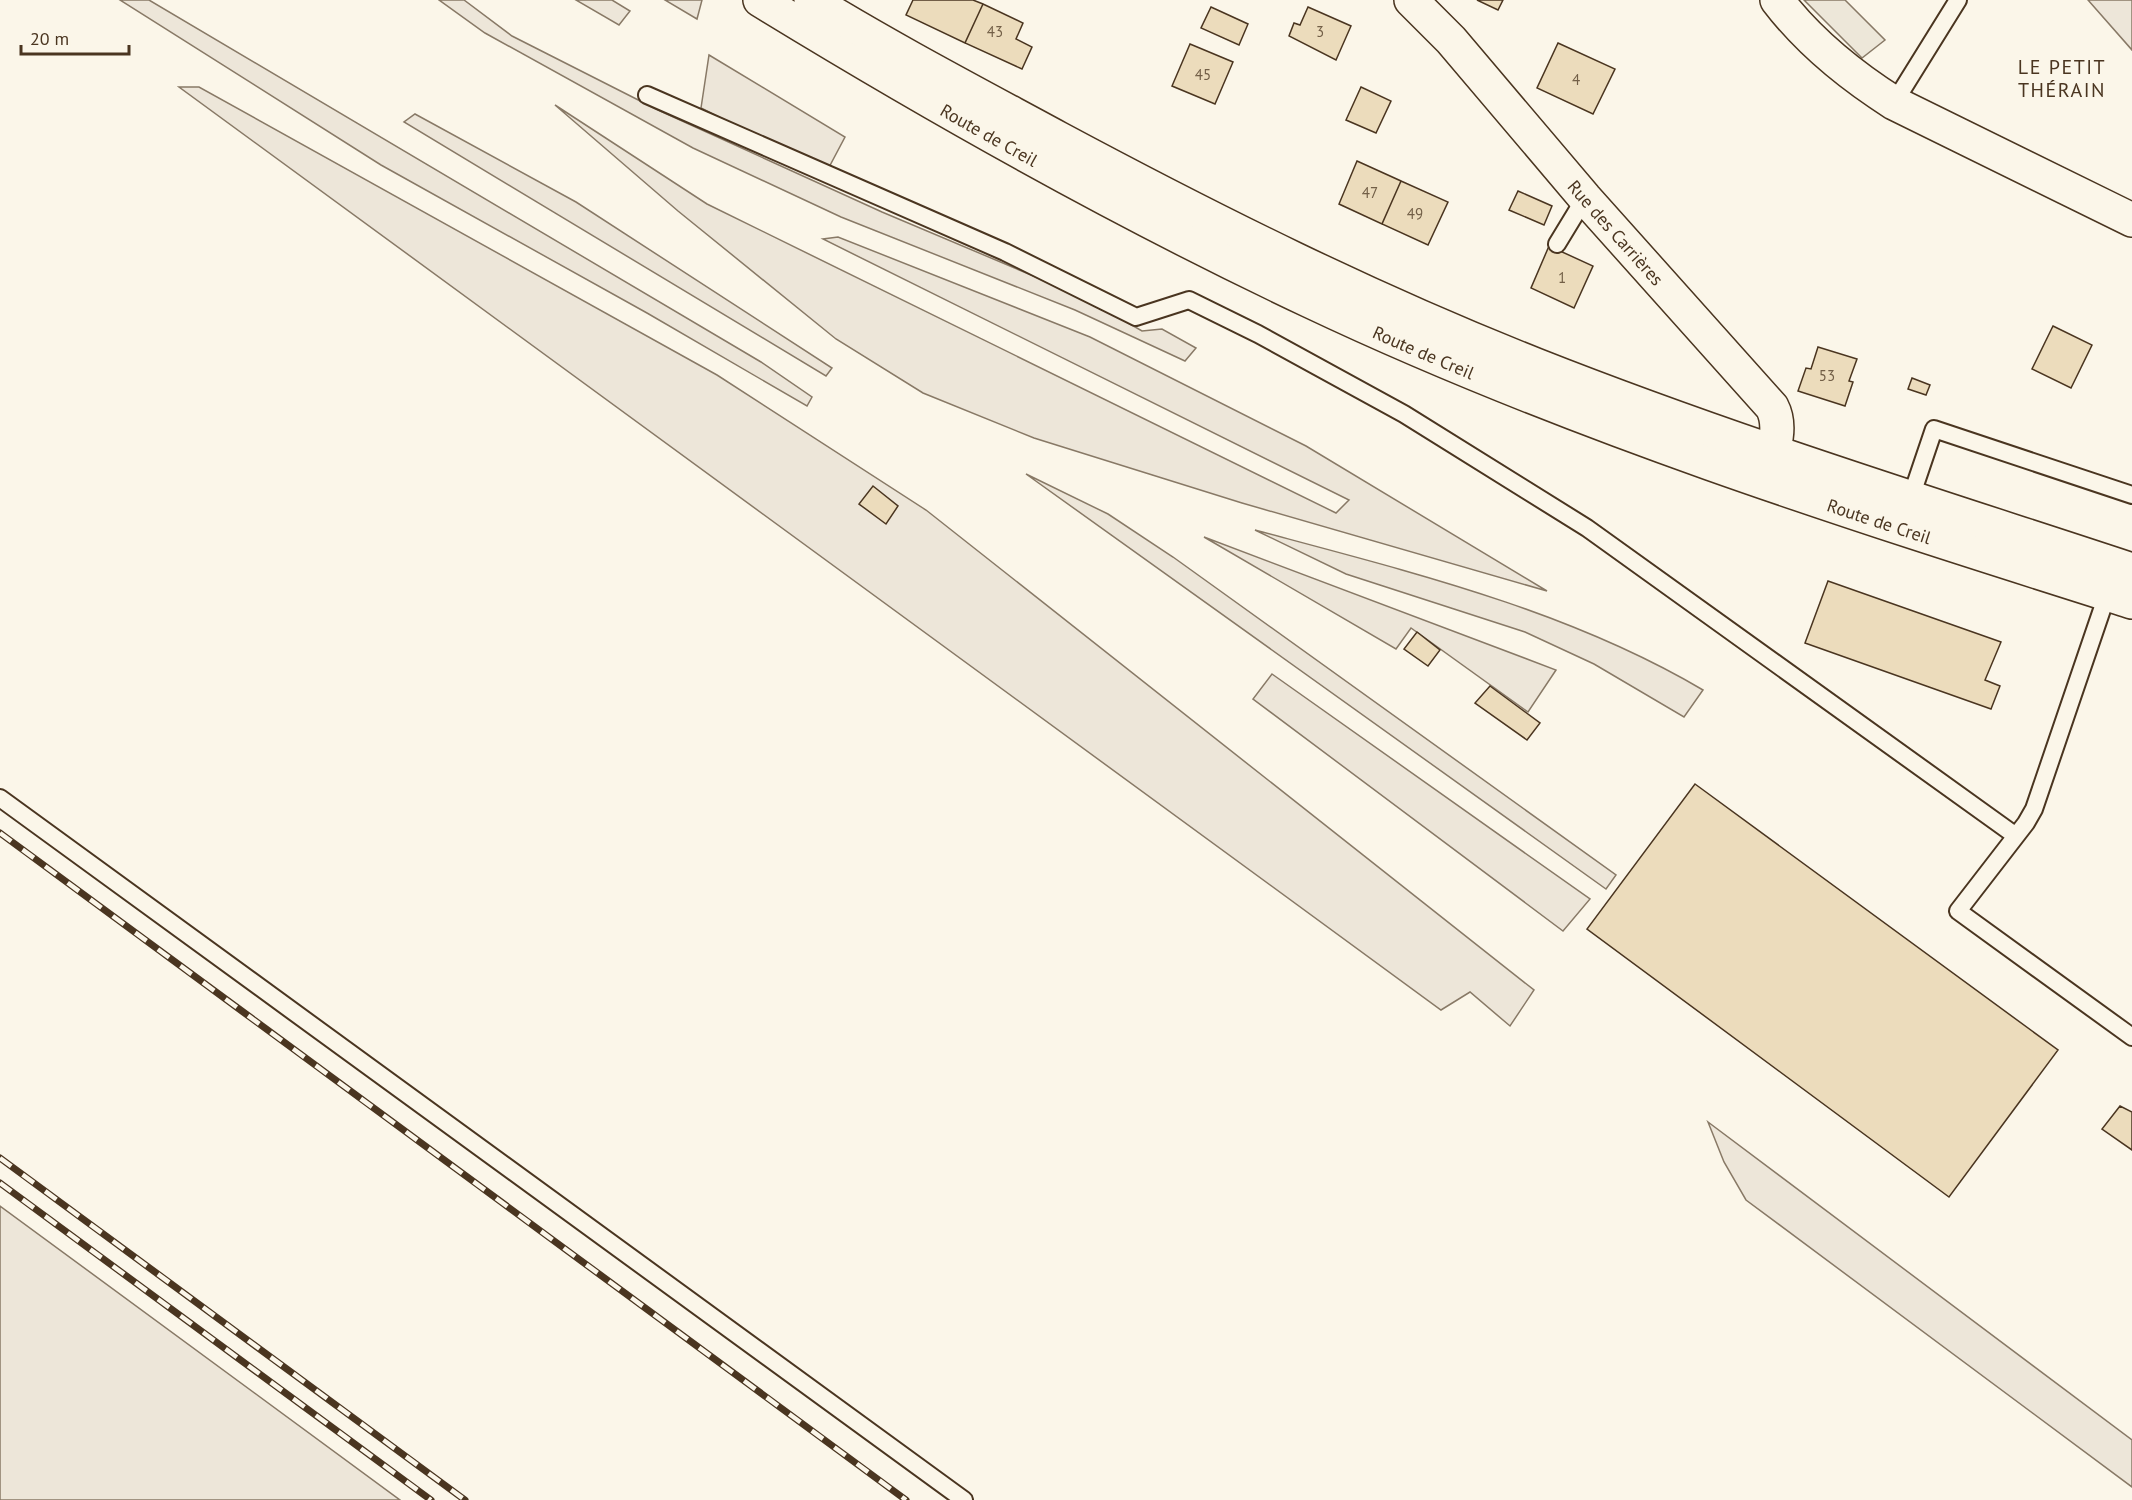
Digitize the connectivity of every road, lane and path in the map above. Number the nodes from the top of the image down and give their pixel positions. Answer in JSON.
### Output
{"nodes":[{"id":1,"x":760,"y":0,"type":"edge"},
{"id":2,"x":811,"y":0,"type":"edge"},
{"id":3,"x":1411,"y":0,"type":"edge"},
{"id":4,"x":1777,"y":0,"type":"edge"},
{"id":5,"x":1958,"y":0,"type":"edge"},
{"id":6,"x":647,"y":95,"type":"dead end"},
{"id":7,"x":1894,"y":104,"type":"junction"},
{"id":8,"x":1585,"y":198,"type":"junction"},
{"id":9,"x":2132,"y":220,"type":"edge"},
{"id":10,"x":1557,"y":244,"type":"dead end"},
{"id":11,"x":1773,"y":450,"type":"junction"},
{"id":12,"x":1763,"y":481,"type":"junction"},
{"id":13,"x":2132,"y":495,"type":"edge"},
{"id":14,"x":1907,"y":513,"type":"junction"},
{"id":15,"x":2122,"y":583,"type":"edge"},
{"id":16,"x":0,"y":798,"type":"edge"},
{"id":17,"x":2016,"y":836,"type":"junction"},
{"id":18,"x":2132,"y":1037,"type":"edge"},
{"id":19,"x":964,"y":1500,"type":"edge"}],
"edges":[{"from":1,"to":12,"type":"main road","name":"Route de Creil"},
{"from":2,"to":11,"type":"main road","name":"Route de Creil"},
{"from":3,"to":8,"type":"main road","name":"Rue des Carrières"},
{"from":4,"to":7,"type":"main road"},
{"from":5,"to":7,"type":"lane"},
{"from":6,"to":17,"type":"lane"},
{"from":7,"to":9,"type":"main road"},
{"from":8,"to":10,"type":"lane"},
{"from":8,"to":11,"type":"main road","name":"Rue des Carrières"},
{"from":11,"to":12,"type":"main road","name":"Rue des Carrières"},
{"from":11,"to":14,"type":"main road","name":"Route de Creil"},
{"from":12,"to":14,"type":"main road","name":"Route de Creil"},
{"from":13,"to":14,"type":"lane"},
{"from":14,"to":15,"type":"main road","name":"Route de Creil"},
{"from":15,"to":17,"type":"lane"},
{"from":16,"to":19,"type":"lane"},
{"from":17,"to":18,"type":"lane"}]}
